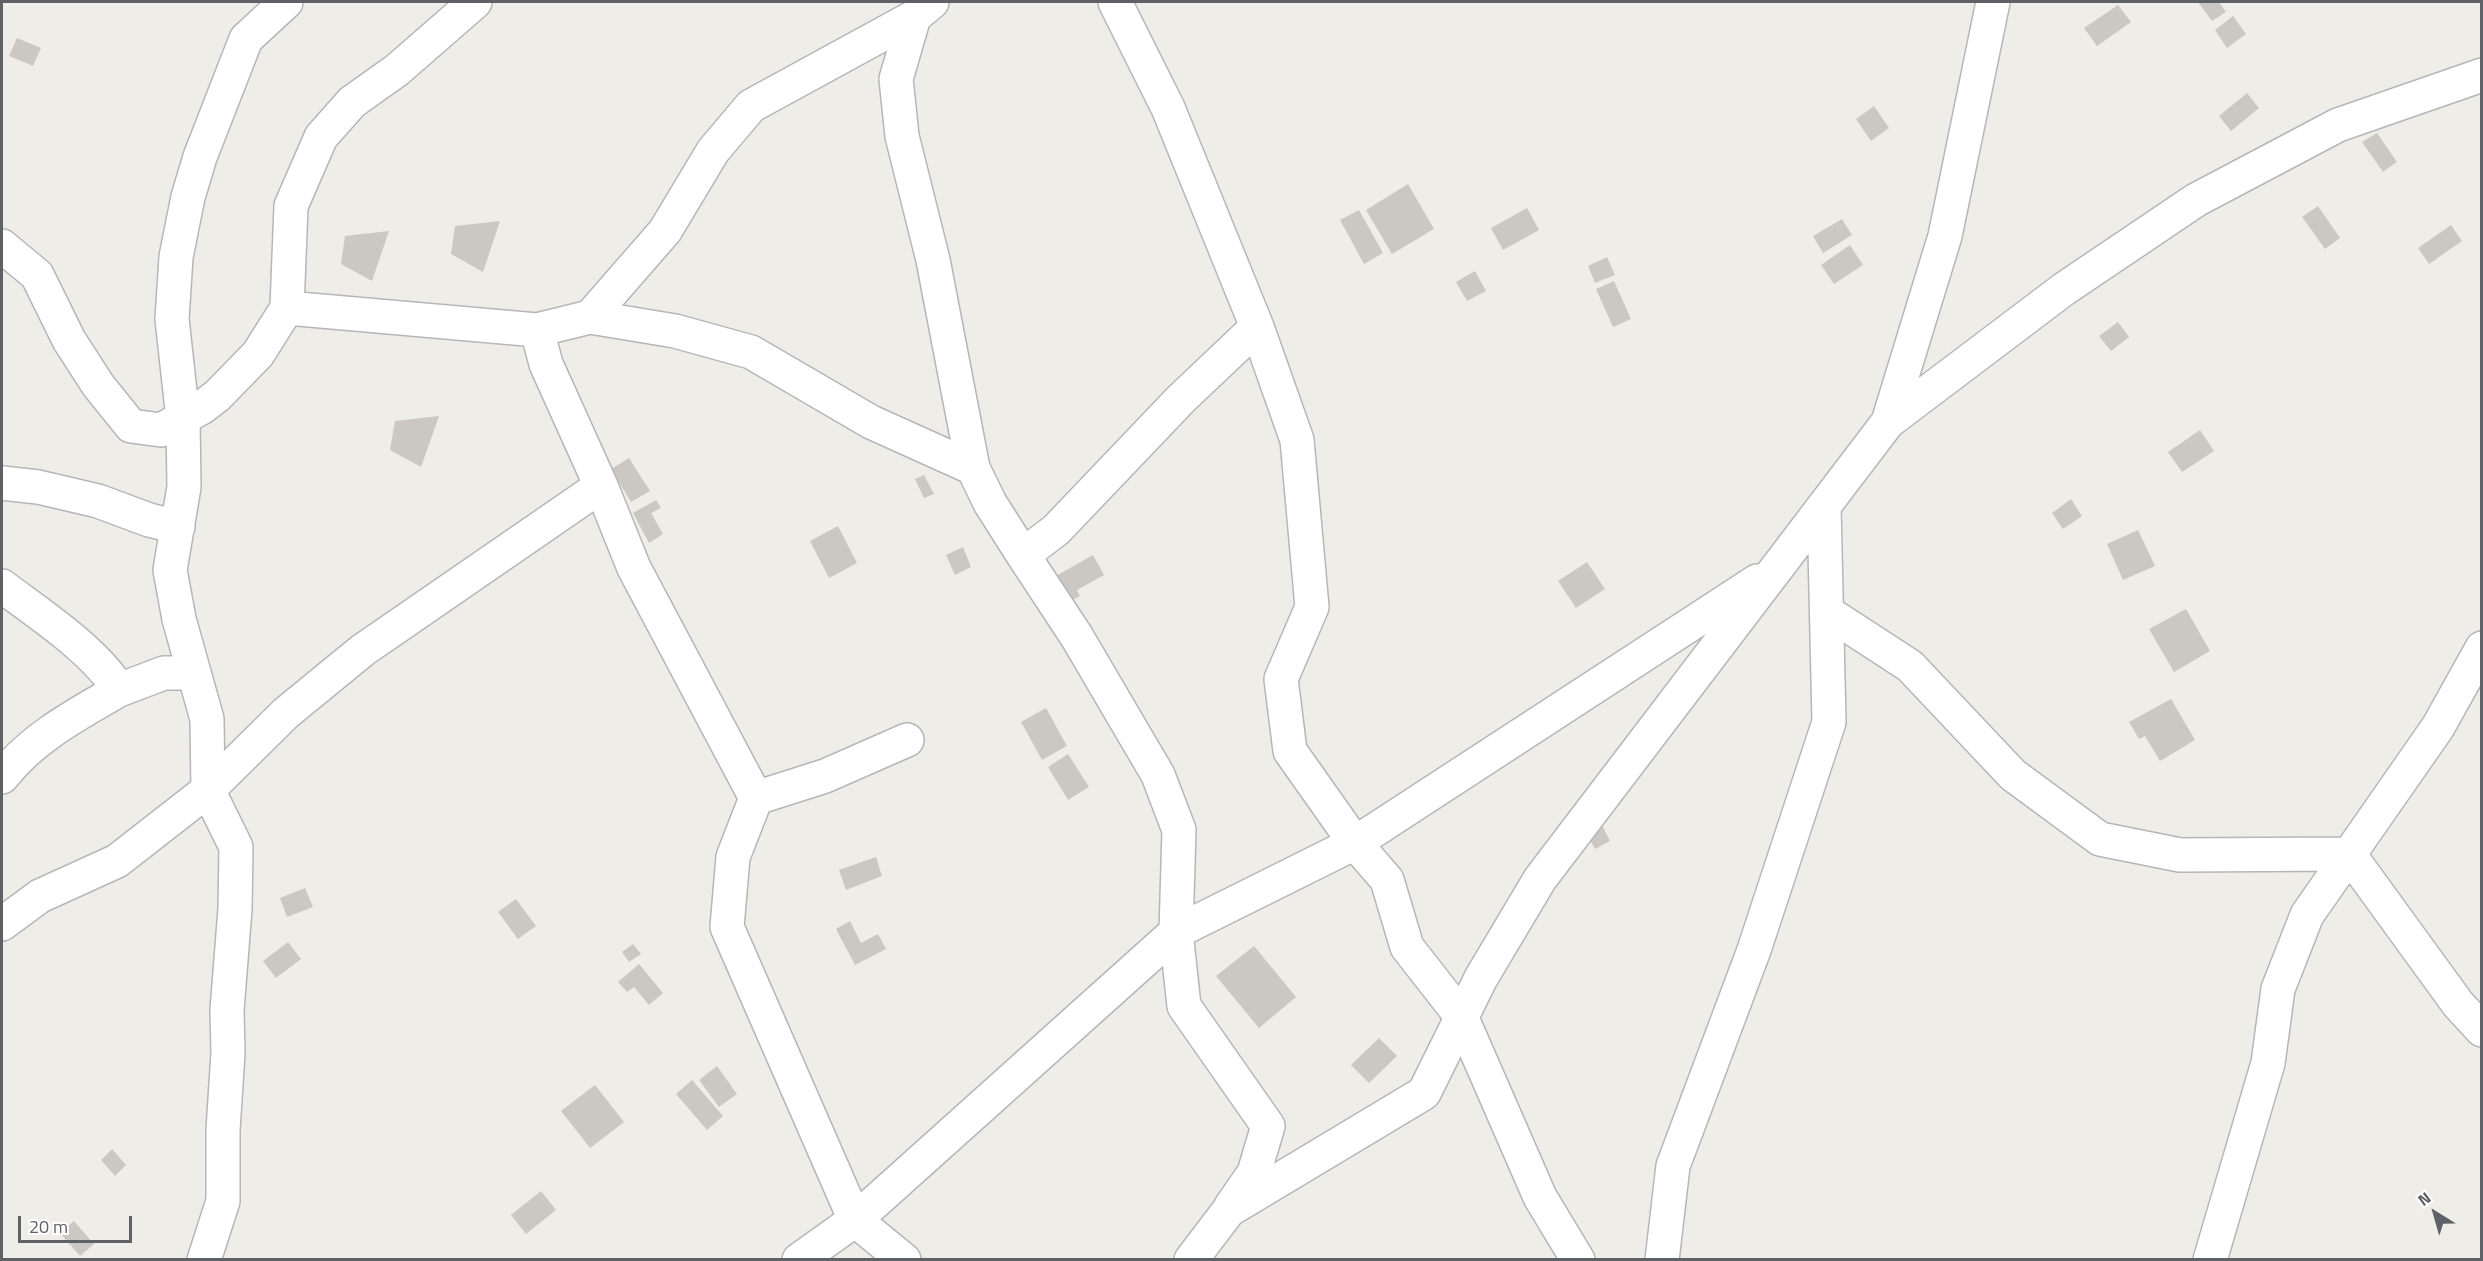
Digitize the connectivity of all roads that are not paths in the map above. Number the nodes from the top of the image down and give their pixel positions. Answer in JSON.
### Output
{"nodes":[{"id":1,"x":286,"y":2,"type":"edge"},
{"id":2,"x":476,"y":2,"type":"edge"},
{"id":3,"x":1115,"y":2,"type":"edge"},
{"id":4,"x":1993,"y":2,"type":"edge"},
{"id":5,"x":923,"y":9,"type":"edge"},
{"id":6,"x":2481,"y":75,"type":"edge"},
{"id":7,"x":2,"y":246,"type":"edge"},
{"id":8,"x":287,"y":308,"type":"junction"},
{"id":9,"x":590,"y":317,"type":"junction"},
{"id":10,"x":1257,"y":327,"type":"junction"},
{"id":11,"x":537,"y":330,"type":"junction"},
{"id":12,"x":183,"y":419,"type":"junction"},
{"id":13,"x":1888,"y":422,"type":"junction"},
{"id":14,"x":973,"y":468,"type":"junction"},
{"id":15,"x":2,"y":483,"type":"edge"},
{"id":16,"x":601,"y":486,"type":"junction"},
{"id":17,"x":1824,"y":506,"type":"junction"},
{"id":18,"x":178,"y":527,"type":"junction"},
{"id":19,"x":1023,"y":555,"type":"junction"},
{"id":20,"x":1778,"y":568,"type":"junction"},
{"id":21,"x":2,"y":586,"type":"edge"},
{"id":22,"x":1827,"y":612,"type":"junction"},
{"id":23,"x":2481,"y":648,"type":"edge"},
{"id":24,"x":194,"y":672,"type":"junction"},
{"id":25,"x":119,"y":690,"type":"junction"},
{"id":26,"x":907,"y":741,"type":"dead end"},
{"id":27,"x":2,"y":777,"type":"edge"},
{"id":28,"x":208,"y":790,"type":"junction"},
{"id":29,"x":756,"y":798,"type":"junction"},
{"id":30,"x":1355,"y":843,"type":"junction"},
{"id":31,"x":2349,"y":854,"type":"junction"},
{"id":32,"x":2,"y":924,"type":"edge"},
{"id":33,"x":1176,"y":932,"type":"junction"},
{"id":34,"x":1461,"y":1016,"type":"junction"},
{"id":35,"x":2481,"y":1030,"type":"edge"},
{"id":36,"x":1229,"y":1210,"type":"junction"},
{"id":37,"x":855,"y":1220,"type":"junction"},
{"id":38,"x":204,"y":1260,"type":"edge"},
{"id":39,"x":799,"y":1260,"type":"edge"},
{"id":40,"x":904,"y":1260,"type":"edge"},
{"id":41,"x":1191,"y":1260,"type":"edge"},
{"id":42,"x":1578,"y":1260,"type":"edge"},
{"id":43,"x":1662,"y":1260,"type":"edge"},
{"id":44,"x":2210,"y":1260,"type":"edge"}],
"edges":[{"from":1,"to":12,"type":"street"},
{"from":2,"to":8,"type":"street"},
{"from":3,"to":10,"type":"street"},
{"from":4,"to":13,"type":"street"},
{"from":5,"to":9,"type":"street"},
{"from":5,"to":14,"type":"street"},
{"from":6,"to":13,"type":"street"},
{"from":7,"to":12,"type":"street"},
{"from":8,"to":11,"type":"street"},
{"from":8,"to":12,"type":"street"},
{"from":9,"to":11,"type":"street"},
{"from":9,"to":14,"type":"street"},
{"from":10,"to":19,"type":"street"},
{"from":10,"to":30,"type":"street"},
{"from":11,"to":16,"type":"street"},
{"from":12,"to":18,"type":"street"},
{"from":13,"to":17,"type":"street"},
{"from":14,"to":19,"type":"street"},
{"from":15,"to":18,"type":"street"},
{"from":16,"to":28,"type":"street"},
{"from":16,"to":29,"type":"street"},
{"from":17,"to":20,"type":"street"},
{"from":17,"to":22,"type":"street"},
{"from":18,"to":24,"type":"street"},
{"from":19,"to":33,"type":"street"},
{"from":20,"to":30,"type":"street"},
{"from":20,"to":34,"type":"street"},
{"from":21,"to":25,"type":"street"},
{"from":22,"to":31,"type":"street"},
{"from":22,"to":43,"type":"street"},
{"from":23,"to":31,"type":"street"},
{"from":24,"to":25,"type":"street"},
{"from":24,"to":28,"type":"street"},
{"from":25,"to":27,"type":"street"},
{"from":26,"to":29,"type":"street"},
{"from":28,"to":32,"type":"street"},
{"from":28,"to":38,"type":"street"},
{"from":29,"to":37,"type":"street"},
{"from":30,"to":33,"type":"street"},
{"from":30,"to":34,"type":"street"},
{"from":31,"to":35,"type":"street"},
{"from":31,"to":44,"type":"street"},
{"from":33,"to":36,"type":"street"},
{"from":33,"to":37,"type":"street"},
{"from":34,"to":36,"type":"street"},
{"from":34,"to":42,"type":"street"},
{"from":36,"to":41,"type":"street"},
{"from":37,"to":39,"type":"street"},
{"from":37,"to":40,"type":"street"}]}
